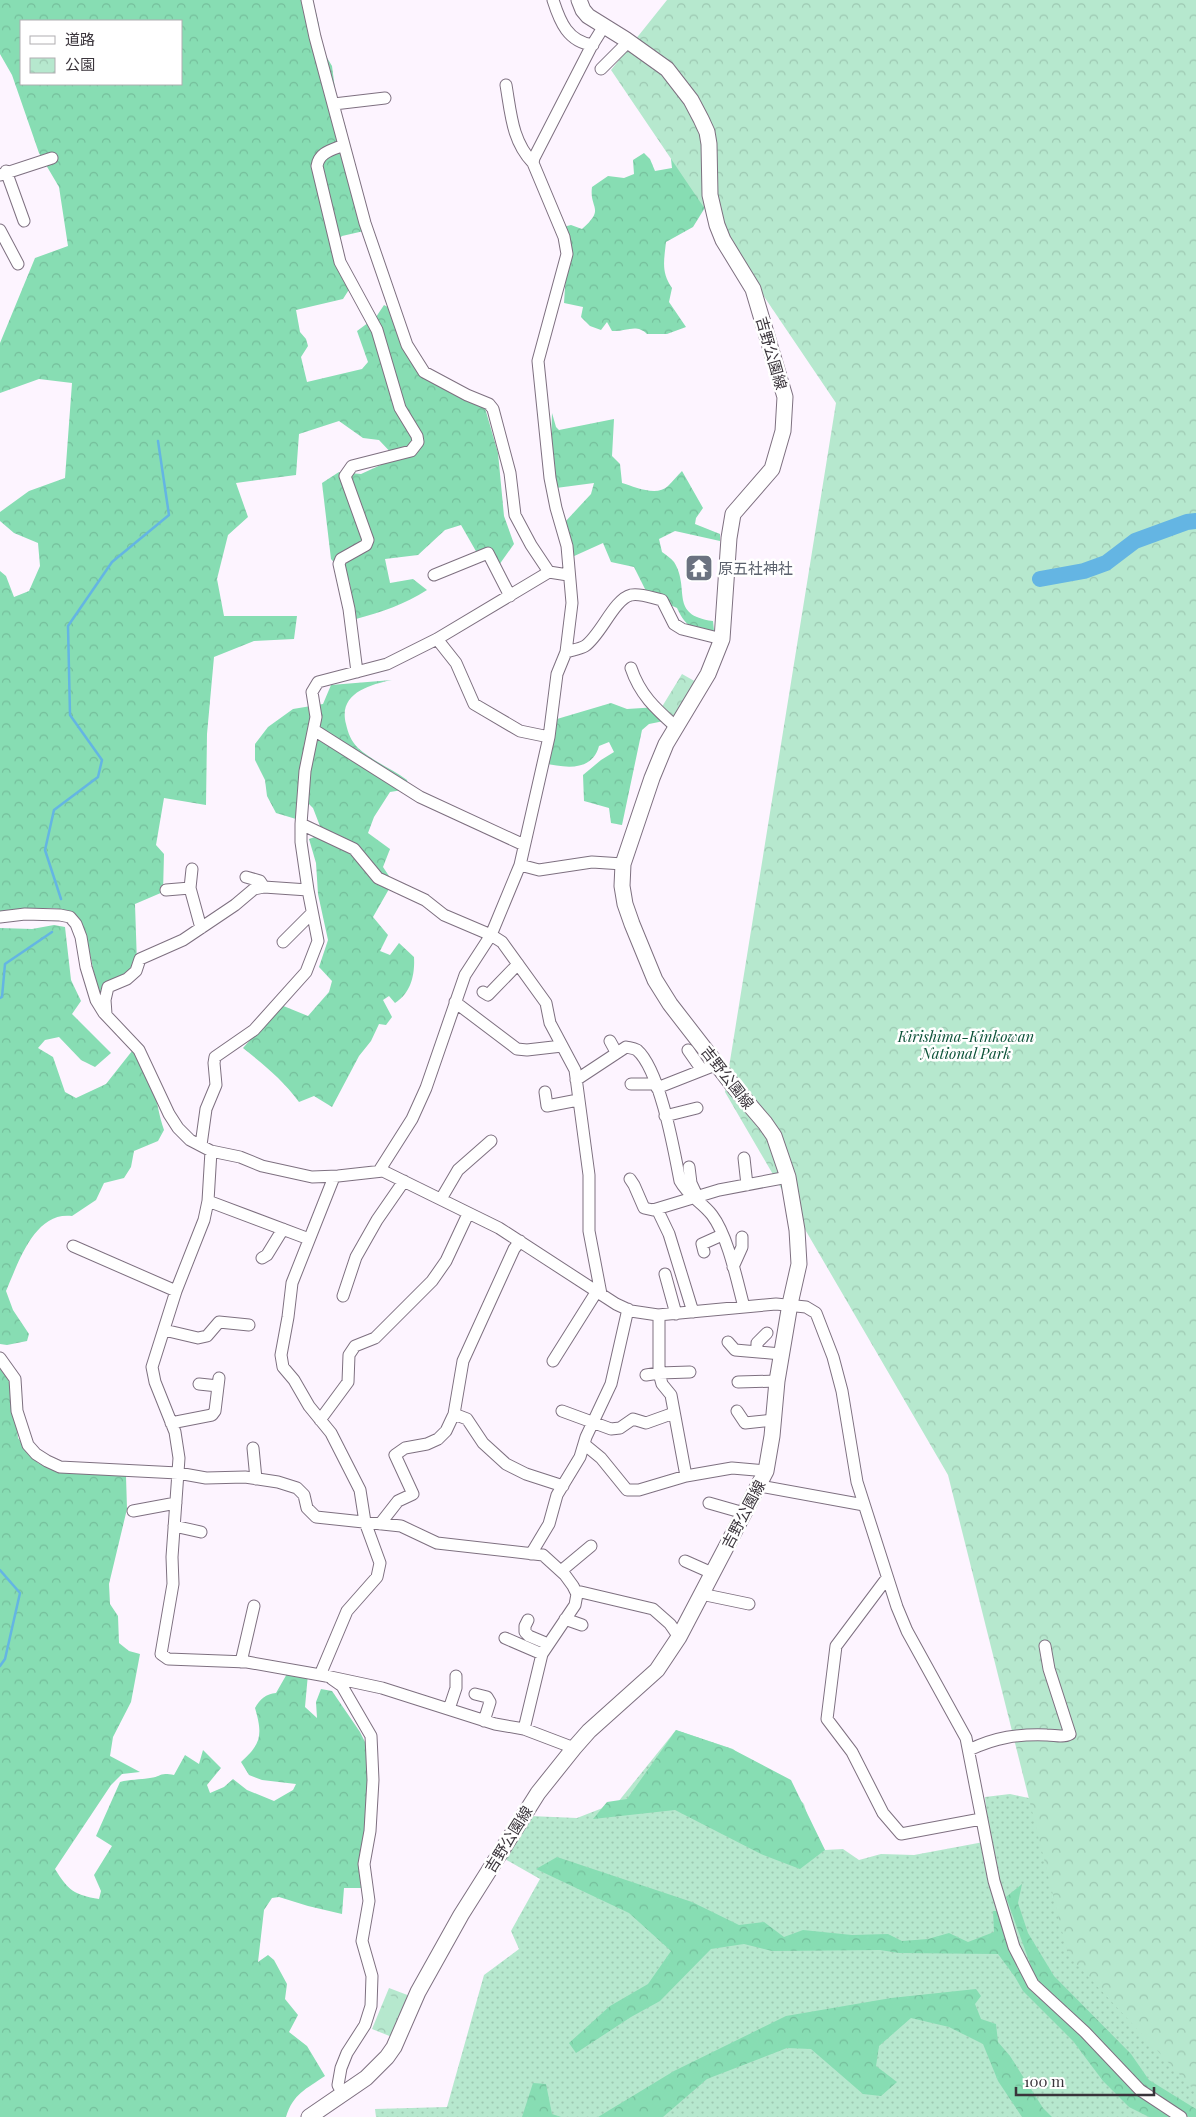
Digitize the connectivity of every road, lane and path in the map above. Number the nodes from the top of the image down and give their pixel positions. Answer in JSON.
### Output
{"nodes":[{"id":1,"x":307,"y":0,"type":"edge"},
{"id":2,"x":554,"y":0,"type":"edge"},
{"id":3,"x":579,"y":0,"type":"edge"},
{"id":4,"x":604,"y":26,"type":"junction"},
{"id":5,"x":629,"y":41,"type":"junction"},
{"id":6,"x":593,"y":45,"type":"junction"},
{"id":7,"x":601,"y":69,"type":"dead end"},
{"id":8,"x":506,"y":85,"type":"dead end"},
{"id":9,"x":385,"y":98,"type":"dead end"},
{"id":10,"x":334,"y":104,"type":"junction"},
{"id":11,"x":344,"y":146,"type":"junction"},
{"id":12,"x":52,"y":158,"type":"dead end"},
{"id":13,"x":533,"y":163,"type":"junction"},
{"id":14,"x":3,"y":173,"type":"edge"},
{"id":15,"x":24,"y":222,"type":"dead end"},
{"id":16,"x":0,"y":230,"type":"edge"},
{"id":17,"x":18,"y":264,"type":"dead end"},
{"id":18,"x":549,"y":572,"type":"junction"},
{"id":19,"x":434,"y":575,"type":"dead end"},
{"id":20,"x":568,"y":575,"type":"junction"},
{"id":21,"x":510,"y":596,"type":"junction"},
{"id":22,"x":437,"y":639,"type":"junction"},
{"id":23,"x":722,"y":639,"type":"junction"},
{"id":24,"x":566,"y":652,"type":"junction"},
{"id":25,"x":630,"y":668,"type":"dead end"},
{"id":26,"x":357,"y":672,"type":"junction"},
{"id":27,"x":676,"y":727,"type":"junction"},
{"id":28,"x":314,"y":730,"type":"junction"},
{"id":29,"x":548,"y":737,"type":"junction"},
{"id":30,"x":301,"y":824,"type":"junction"},
{"id":31,"x":524,"y":845,"type":"junction"},
{"id":32,"x":623,"y":864,"type":"junction"},
{"id":33,"x":520,"y":865,"type":"junction"},
{"id":34,"x":192,"y":869,"type":"dead end"},
{"id":35,"x":246,"y":877,"type":"dead end"},
{"id":36,"x":264,"y":887,"type":"junction"},
{"id":37,"x":190,"y":888,"type":"junction"},
{"id":38,"x":166,"y":890,"type":"dead end"},
{"id":39,"x":308,"y":890,"type":"junction"},
{"id":40,"x":312,"y":913,"type":"junction"},
{"id":41,"x":0,"y":917,"type":"edge"},
{"id":42,"x":201,"y":928,"type":"junction"},
{"id":43,"x":491,"y":935,"type":"junction"},
{"id":44,"x":283,"y":942,"type":"dead end"},
{"id":45,"x":518,"y":964,"type":"junction"},
{"id":46,"x":483,"y":992,"type":"dead end"},
{"id":47,"x":456,"y":1002,"type":"junction"},
{"id":48,"x":107,"y":1016,"type":"junction"},
{"id":49,"x":562,"y":1046,"type":"junction"},
{"id":50,"x":688,"y":1050,"type":"dead end"},
{"id":51,"x":718,"y":1064,"type":"junction"},
{"id":52,"x":702,"y":1070,"type":"junction"},
{"id":53,"x":576,"y":1080,"type":"junction"},
{"id":54,"x":630,"y":1084,"type":"dead end"},
{"id":55,"x":656,"y":1086,"type":"junction"},
{"id":56,"x":545,"y":1092,"type":"dead end"},
{"id":57,"x":578,"y":1100,"type":"junction"},
{"id":58,"x":697,"y":1108,"type":"dead end"},
{"id":59,"x":665,"y":1116,"type":"junction"},
{"id":60,"x":491,"y":1142,"type":"dead end"},
{"id":61,"x":201,"y":1145,"type":"junction"},
{"id":62,"x":212,"y":1151,"type":"junction"},
{"id":63,"x":744,"y":1158,"type":"dead end"},
{"id":64,"x":688,"y":1167,"type":"dead end"},
{"id":65,"x":378,"y":1171,"type":"junction"},
{"id":66,"x":334,"y":1176,"type":"junction"},
{"id":67,"x":788,"y":1177,"type":"junction"},
{"id":68,"x":630,"y":1180,"type":"dead end"},
{"id":69,"x":404,"y":1181,"type":"junction"},
{"id":70,"x":747,"y":1185,"type":"junction"},
{"id":71,"x":694,"y":1196,"type":"junction"},
{"id":72,"x":441,"y":1199,"type":"junction"},
{"id":73,"x":208,"y":1201,"type":"junction"},
{"id":74,"x":657,"y":1209,"type":"junction"},
{"id":75,"x":468,"y":1214,"type":"junction"},
{"id":76,"x":283,"y":1229,"type":"junction"},
{"id":77,"x":722,"y":1236,"type":"junction"},
{"id":78,"x":742,"y":1237,"type":"dead end"},
{"id":79,"x":309,"y":1239,"type":"junction"},
{"id":80,"x":520,"y":1241,"type":"junction"},
{"id":81,"x":73,"y":1246,"type":"dead end"},
{"id":82,"x":704,"y":1252,"type":"dead end"},
{"id":83,"x":262,"y":1258,"type":"dead end"},
{"id":84,"x":733,"y":1267,"type":"junction"},
{"id":85,"x":665,"y":1274,"type":"dead end"},
{"id":86,"x":176,"y":1291,"type":"junction"},
{"id":87,"x":599,"y":1292,"type":"junction"},
{"id":88,"x":343,"y":1296,"type":"dead end"},
{"id":89,"x":790,"y":1304,"type":"junction"},
{"id":90,"x":744,"y":1307,"type":"junction"},
{"id":91,"x":628,"y":1310,"type":"junction"},
{"id":92,"x":693,"y":1312,"type":"junction"},
{"id":93,"x":676,"y":1314,"type":"junction"},
{"id":94,"x":659,"y":1315,"type":"junction"},
{"id":95,"x":249,"y":1325,"type":"dead end"},
{"id":96,"x":164,"y":1330,"type":"junction"},
{"id":97,"x":767,"y":1333,"type":"dead end"},
{"id":98,"x":729,"y":1348,"type":"dead end"},
{"id":99,"x":756,"y":1350,"type":"junction"},
{"id":100,"x":782,"y":1354,"type":"junction"},
{"id":101,"x":0,"y":1358,"type":"edge"},
{"id":102,"x":553,"y":1362,"type":"dead end"},
{"id":103,"x":690,"y":1372,"type":"dead end"},
{"id":104,"x":659,"y":1373,"type":"junction"},
{"id":105,"x":646,"y":1376,"type":"dead end"},
{"id":106,"x":777,"y":1381,"type":"junction"},
{"id":107,"x":738,"y":1382,"type":"dead end"},
{"id":108,"x":199,"y":1384,"type":"dead end"},
{"id":109,"x":562,"y":1411,"type":"dead end"},
{"id":110,"x":737,"y":1411,"type":"dead end"},
{"id":111,"x":674,"y":1413,"type":"junction"},
{"id":112,"x":454,"y":1414,"type":"junction"},
{"id":113,"x":320,"y":1420,"type":"junction"},
{"id":114,"x":773,"y":1420,"type":"junction"},
{"id":115,"x":592,"y":1422,"type":"junction"},
{"id":116,"x":172,"y":1424,"type":"junction"},
{"id":117,"x":584,"y":1444,"type":"junction"},
{"id":118,"x":253,"y":1448,"type":"dead end"},
{"id":119,"x":766,"y":1471,"type":"junction"},
{"id":120,"x":178,"y":1473,"type":"junction"},
{"id":121,"x":686,"y":1476,"type":"junction"},
{"id":122,"x":256,"y":1479,"type":"junction"},
{"id":123,"x":563,"y":1486,"type":"junction"},
{"id":124,"x":760,"y":1486,"type":"junction"},
{"id":125,"x":176,"y":1503,"type":"junction"},
{"id":126,"x":709,"y":1503,"type":"dead end"},
{"id":127,"x":864,"y":1505,"type":"junction"},
{"id":128,"x":133,"y":1511,"type":"dead end"},
{"id":129,"x":744,"y":1513,"type":"junction"},
{"id":130,"x":365,"y":1522,"type":"junction"},
{"id":131,"x":380,"y":1524,"type":"junction"},
{"id":132,"x":174,"y":1526,"type":"junction"},
{"id":133,"x":202,"y":1532,"type":"dead end"},
{"id":134,"x":591,"y":1546,"type":"dead end"},
{"id":135,"x":531,"y":1554,"type":"junction"},
{"id":136,"x":685,"y":1561,"type":"dead end"},
{"id":137,"x":560,"y":1571,"type":"junction"},
{"id":138,"x":712,"y":1573,"type":"junction"},
{"id":139,"x":887,"y":1578,"type":"junction"},
{"id":140,"x":576,"y":1592,"type":"junction"},
{"id":141,"x":701,"y":1594,"type":"junction"},
{"id":142,"x":749,"y":1604,"type":"dead end"},
{"id":143,"x":254,"y":1606,"type":"dead end"},
{"id":144,"x":565,"y":1619,"type":"junction"},
{"id":145,"x":528,"y":1620,"type":"dead end"},
{"id":146,"x":582,"y":1624,"type":"dead end"},
{"id":147,"x":679,"y":1637,"type":"junction"},
{"id":148,"x":505,"y":1638,"type":"dead end"},
{"id":149,"x":1045,"y":1646,"type":"dead end"},
{"id":150,"x":545,"y":1650,"type":"junction"},
{"id":151,"x":241,"y":1662,"type":"junction"},
{"id":152,"x":323,"y":1675,"type":"junction"},
{"id":153,"x":456,"y":1676,"type":"dead end"},
{"id":154,"x":475,"y":1694,"type":"dead end"},
{"id":155,"x":449,"y":1709,"type":"junction"},
{"id":156,"x":484,"y":1721,"type":"junction"},
{"id":157,"x":524,"y":1729,"type":"junction"},
{"id":158,"x":574,"y":1748,"type":"junction"},
{"id":159,"x":970,"y":1750,"type":"junction"},
{"id":160,"x":981,"y":1818,"type":"junction"},
{"id":161,"x":343,"y":2094,"type":"junction"},
{"id":162,"x":308,"y":2117,"type":"edge"},
{"id":163,"x":1181,"y":2117,"type":"edge"}],
"edges":[{"from":1,"to":10,"type":"street"},
{"from":2,"to":6,"type":"street"},
{"from":3,"to":4,"type":"main road","name":"吉野公園線"},
{"from":4,"to":5,"type":"main road","name":"吉野公園線"},
{"from":4,"to":6,"type":"street"},
{"from":5,"to":7,"type":"street"},
{"from":5,"to":23,"type":"main road","name":"吉野公園線"},
{"from":6,"to":13,"type":"street"},
{"from":8,"to":13,"type":"street"},
{"from":9,"to":10,"type":"street"},
{"from":10,"to":11,"type":"street"},
{"from":11,"to":18,"type":"street"},
{"from":11,"to":26,"type":"street"},
{"from":12,"to":14,"type":"street"},
{"from":13,"to":20,"type":"street"},
{"from":14,"to":15,"type":"street"},
{"from":16,"to":17,"type":"street"},
{"from":18,"to":20,"type":"street"},
{"from":18,"to":21,"type":"street"},
{"from":19,"to":21,"type":"street"},
{"from":20,"to":24,"type":"street"},
{"from":21,"to":22,"type":"street"},
{"from":22,"to":26,"type":"street"},
{"from":22,"to":29,"type":"street"},
{"from":23,"to":24,"type":"street"},
{"from":23,"to":27,"type":"main road","name":"吉野公園線"},
{"from":24,"to":29,"type":"street"},
{"from":25,"to":27,"type":"street"},
{"from":26,"to":28,"type":"street"},
{"from":27,"to":32,"type":"main road","name":"吉野公園線"},
{"from":28,"to":30,"type":"street"},
{"from":28,"to":31,"type":"street"},
{"from":29,"to":31,"type":"street"},
{"from":30,"to":39,"type":"street"},
{"from":30,"to":43,"type":"street"},
{"from":31,"to":33,"type":"street"},
{"from":32,"to":33,"type":"street"},
{"from":32,"to":51,"type":"main road","name":"吉野公園線"},
{"from":33,"to":43,"type":"street"},
{"from":34,"to":37,"type":"street"},
{"from":35,"to":36,"type":"street"},
{"from":36,"to":39,"type":"street"},
{"from":36,"to":42,"type":"street"},
{"from":37,"to":38,"type":"street"},
{"from":37,"to":42,"type":"street"},
{"from":39,"to":40,"type":"street"},
{"from":40,"to":44,"type":"street"},
{"from":40,"to":61,"type":"street"},
{"from":41,"to":48,"type":"street"},
{"from":42,"to":48,"type":"street"},
{"from":43,"to":45,"type":"street"},
{"from":43,"to":47,"type":"street"},
{"from":45,"to":46,"type":"street"},
{"from":45,"to":49,"type":"street"},
{"from":47,"to":49,"type":"street"},
{"from":47,"to":65,"type":"street"},
{"from":48,"to":61,"type":"street"},
{"from":49,"to":53,"type":"street"},
{"from":50,"to":52,"type":"street"},
{"from":51,"to":52,"type":"street"},
{"from":51,"to":67,"type":"main road","name":"吉野公園線"},
{"from":52,"to":55,"type":"street"},
{"from":53,"to":55,"type":"street"},
{"from":53,"to":57,"type":"street"},
{"from":54,"to":55,"type":"street"},
{"from":55,"to":59,"type":"street"},
{"from":56,"to":57,"type":"street"},
{"from":57,"to":87,"type":"street"},
{"from":58,"to":59,"type":"street"},
{"from":59,"to":71,"type":"street"},
{"from":60,"to":72,"type":"street"},
{"from":61,"to":62,"type":"street"},
{"from":62,"to":66,"type":"street"},
{"from":62,"to":73,"type":"street"},
{"from":63,"to":70,"type":"street"},
{"from":64,"to":71,"type":"street"},
{"from":65,"to":66,"type":"street"},
{"from":65,"to":69,"type":"street"},
{"from":66,"to":79,"type":"street"},
{"from":67,"to":70,"type":"street"},
{"from":67,"to":89,"type":"main road","name":"吉野公園線"},
{"from":68,"to":74,"type":"street"},
{"from":69,"to":72,"type":"street"},
{"from":69,"to":88,"type":"street"},
{"from":70,"to":71,"type":"street"},
{"from":71,"to":74,"type":"street"},
{"from":71,"to":77,"type":"street"},
{"from":72,"to":75,"type":"street"},
{"from":73,"to":76,"type":"street"},
{"from":73,"to":86,"type":"street"},
{"from":74,"to":92,"type":"street"},
{"from":75,"to":80,"type":"street"},
{"from":75,"to":113,"type":"street"},
{"from":76,"to":79,"type":"street"},
{"from":76,"to":83,"type":"street"},
{"from":77,"to":82,"type":"street"},
{"from":77,"to":84,"type":"street"},
{"from":78,"to":84,"type":"street"},
{"from":79,"to":113,"type":"street"},
{"from":80,"to":87,"type":"street"},
{"from":80,"to":112,"type":"street"},
{"from":81,"to":86,"type":"street"},
{"from":84,"to":90,"type":"street"},
{"from":85,"to":93,"type":"street"},
{"from":86,"to":96,"type":"street"},
{"from":87,"to":91,"type":"street"},
{"from":87,"to":102,"type":"street"},
{"from":89,"to":90,"type":"street"},
{"from":89,"to":100,"type":"main road","name":"吉野公園線"},
{"from":89,"to":127,"type":"street"},
{"from":90,"to":92,"type":"street"},
{"from":91,"to":94,"type":"street"},
{"from":91,"to":115,"type":"street"},
{"from":92,"to":93,"type":"street"},
{"from":93,"to":94,"type":"street"},
{"from":94,"to":104,"type":"street"},
{"from":95,"to":96,"type":"street"},
{"from":96,"to":116,"type":"street"},
{"from":97,"to":99,"type":"street"},
{"from":98,"to":99,"type":"street"},
{"from":99,"to":100,"type":"street"},
{"from":100,"to":106,"type":"main road","name":"吉野公園線"},
{"from":101,"to":120,"type":"street"},
{"from":103,"to":104,"type":"street"},
{"from":104,"to":105,"type":"street"},
{"from":104,"to":111,"type":"street"},
{"from":106,"to":107,"type":"street"},
{"from":106,"to":114,"type":"main road","name":"吉野公園線"},
{"from":108,"to":116,"type":"street"},
{"from":109,"to":115,"type":"street"},
{"from":110,"to":114,"type":"street"},
{"from":111,"to":115,"type":"street"},
{"from":111,"to":121,"type":"street"},
{"from":112,"to":123,"type":"street"},
{"from":112,"to":131,"type":"street"},
{"from":113,"to":130,"type":"street"},
{"from":114,"to":119,"type":"main road","name":"吉野公園線"},
{"from":115,"to":117,"type":"street"},
{"from":116,"to":120,"type":"street"},
{"from":117,"to":121,"type":"street"},
{"from":117,"to":123,"type":"street"},
{"from":118,"to":122,"type":"street"},
{"from":119,"to":121,"type":"street"},
{"from":119,"to":124,"type":"main road","name":"吉野公園線"},
{"from":120,"to":122,"type":"street"},
{"from":120,"to":125,"type":"street"},
{"from":122,"to":130,"type":"street"},
{"from":123,"to":135,"type":"street"},
{"from":124,"to":127,"type":"street"},
{"from":124,"to":129,"type":"main road","name":"吉野公園線"},
{"from":125,"to":128,"type":"street"},
{"from":125,"to":132,"type":"street"},
{"from":126,"to":129,"type":"street"},
{"from":127,"to":139,"type":"street"},
{"from":129,"to":138,"type":"main road","name":"吉野公園線"},
{"from":130,"to":131,"type":"street"},
{"from":130,"to":152,"type":"street"},
{"from":131,"to":135,"type":"street"},
{"from":132,"to":133,"type":"street"},
{"from":132,"to":151,"type":"street"},
{"from":134,"to":137,"type":"street"},
{"from":135,"to":137,"type":"street"},
{"from":136,"to":138,"type":"street"},
{"from":137,"to":140,"type":"street"},
{"from":138,"to":141,"type":"main road","name":"吉野公園線"},
{"from":139,"to":159,"type":"street"},
{"from":139,"to":160,"type":"street"},
{"from":140,"to":144,"type":"street"},
{"from":140,"to":147,"type":"street"},
{"from":141,"to":142,"type":"street"},
{"from":141,"to":147,"type":"main road","name":"吉野公園線"},
{"from":143,"to":151,"type":"street"},
{"from":144,"to":146,"type":"street"},
{"from":144,"to":150,"type":"street"},
{"from":145,"to":150,"type":"street"},
{"from":147,"to":158,"type":"main road","name":"吉野公園線"},
{"from":148,"to":150,"type":"street"},
{"from":149,"to":159,"type":"street"},
{"from":150,"to":157,"type":"street"},
{"from":151,"to":152,"type":"street"},
{"from":152,"to":155,"type":"street"},
{"from":152,"to":161,"type":"street"},
{"from":153,"to":155,"type":"street"},
{"from":154,"to":156,"type":"street"},
{"from":155,"to":156,"type":"street"},
{"from":156,"to":157,"type":"street"},
{"from":157,"to":158,"type":"street"},
{"from":158,"to":161,"type":"main road","name":"吉野公園線"},
{"from":159,"to":160,"type":"street"},
{"from":160,"to":163,"type":"street"},
{"from":161,"to":162,"type":"main road","name":"吉野公園線"}]}
